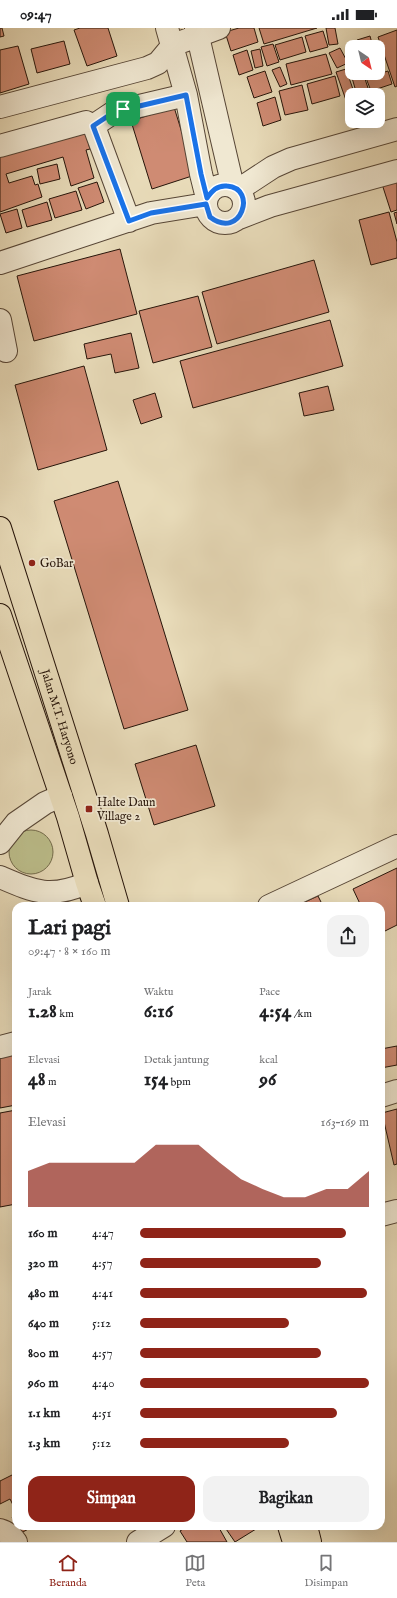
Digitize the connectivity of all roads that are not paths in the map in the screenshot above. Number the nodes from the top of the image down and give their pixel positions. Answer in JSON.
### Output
{"nodes":[{"id":1,"x":219,"y":28,"type":"edge"},
{"id":2,"x":197,"y":31,"type":"edge"},
{"id":3,"x":170,"y":36,"type":"edge"},
{"id":4,"x":186,"y":95,"type":"junction"},
{"id":5,"x":0,"y":107,"type":"edge"},
{"id":6,"x":93,"y":126,"type":"junction"},
{"id":7,"x":397,"y":129,"type":"edge"},
{"id":8,"x":0,"y":146,"type":"edge"},
{"id":9,"x":397,"y":171,"type":"edge"},
{"id":10,"x":235,"y":189,"type":"junction"},
{"id":11,"x":207,"y":201,"type":"junction"},
{"id":12,"x":239,"y":218,"type":"junction"},
{"id":13,"x":129,"y":221,"type":"junction"},
{"id":14,"x":0,"y":264,"type":"edge"},
{"id":15,"x":0,"y":320,"type":"edge"},
{"id":16,"x":6,"y":351,"type":"dead end"},
{"id":17,"x":0,"y":528,"type":"edge"},
{"id":18,"x":0,"y":615,"type":"edge"},
{"id":19,"x":82,"y":788,"type":"junction"},
{"id":20,"x":61,"y":796,"type":"junction"},
{"id":21,"x":0,"y":843,"type":"edge"},
{"id":22,"x":397,"y":846,"type":"edge"},
{"id":23,"x":108,"y":876,"type":"junction"},
{"id":24,"x":0,"y":877,"type":"edge"},
{"id":25,"x":87,"y":883,"type":"junction"},
{"id":26,"x":94,"y":902,"type":"edge"},
{"id":27,"x":117,"y":902,"type":"edge"},
{"id":28,"x":278,"y":902,"type":"edge"},
{"id":29,"x":12,"y":1044,"type":"edge"},
{"id":30,"x":0,"y":1047,"type":"edge"},
{"id":31,"x":397,"y":1091,"type":"edge"},
{"id":32,"x":385,"y":1095,"type":"edge"},
{"id":33,"x":397,"y":1210,"type":"edge"},
{"id":34,"x":385,"y":1214,"type":"edge"},
{"id":35,"x":0,"y":1530,"type":"edge"},
{"id":36,"x":158,"y":1530,"type":"edge"},
{"id":37,"x":290,"y":1530,"type":"edge"},
{"id":38,"x":307,"y":1530,"type":"edge"},
{"id":39,"x":16,"y":1542,"type":"edge"},
{"id":40,"x":138,"y":1542,"type":"edge"},
{"id":41,"x":294,"y":1542,"type":"edge"},
{"id":42,"x":310,"y":1542,"type":"edge"}],
"edges":[{"from":1,"to":2,"type":"street"},
{"from":2,"to":3,"type":"street"},
{"from":2,"to":10,"type":"street"},
{"from":3,"to":4,"type":"street"},
{"from":3,"to":5,"type":"street"},
{"from":4,"to":6,"type":"street"},
{"from":4,"to":11,"type":"street"},
{"from":6,"to":8,"type":"street"},
{"from":6,"to":13,"type":"street"},
{"from":7,"to":10,"type":"street"},
{"from":9,"to":12,"type":"street"},
{"from":10,"to":11,"type":"street"},
{"from":10,"to":12,"type":"street"},
{"from":11,"to":12,"type":"street"},
{"from":11,"to":13,"type":"street"},
{"from":13,"to":14,"type":"street"},
{"from":15,"to":16,"type":"street"},
{"from":17,"to":19,"type":"main road","name":"Jalan M.T. Haryono"},
{"from":18,"to":20,"type":"main road","name":"Jalan M.T. Haryono"},
{"from":19,"to":20,"type":"main road"},
{"from":19,"to":23,"type":"main road","name":"Jalan M.T. Haryono"},
{"from":20,"to":21,"type":"street"},
{"from":20,"to":25,"type":"main road","name":"Jalan M.T. Haryono"},
{"from":22,"to":28,"type":"street"},
{"from":23,"to":25,"type":"main road"},
{"from":23,"to":27,"type":"main road","name":"Jalan M.T. Haryono"},
{"from":24,"to":25,"type":"street"},
{"from":25,"to":26,"type":"main road","name":"Jalan M.T. Haryono"},
{"from":29,"to":30,"type":"street"},
{"from":31,"to":32,"type":"street"},
{"from":33,"to":34,"type":"street"},
{"from":35,"to":39,"type":"street"},
{"from":36,"to":40,"type":"street"},
{"from":37,"to":41,"type":"main road"},
{"from":38,"to":42,"type":"main road"}]}
